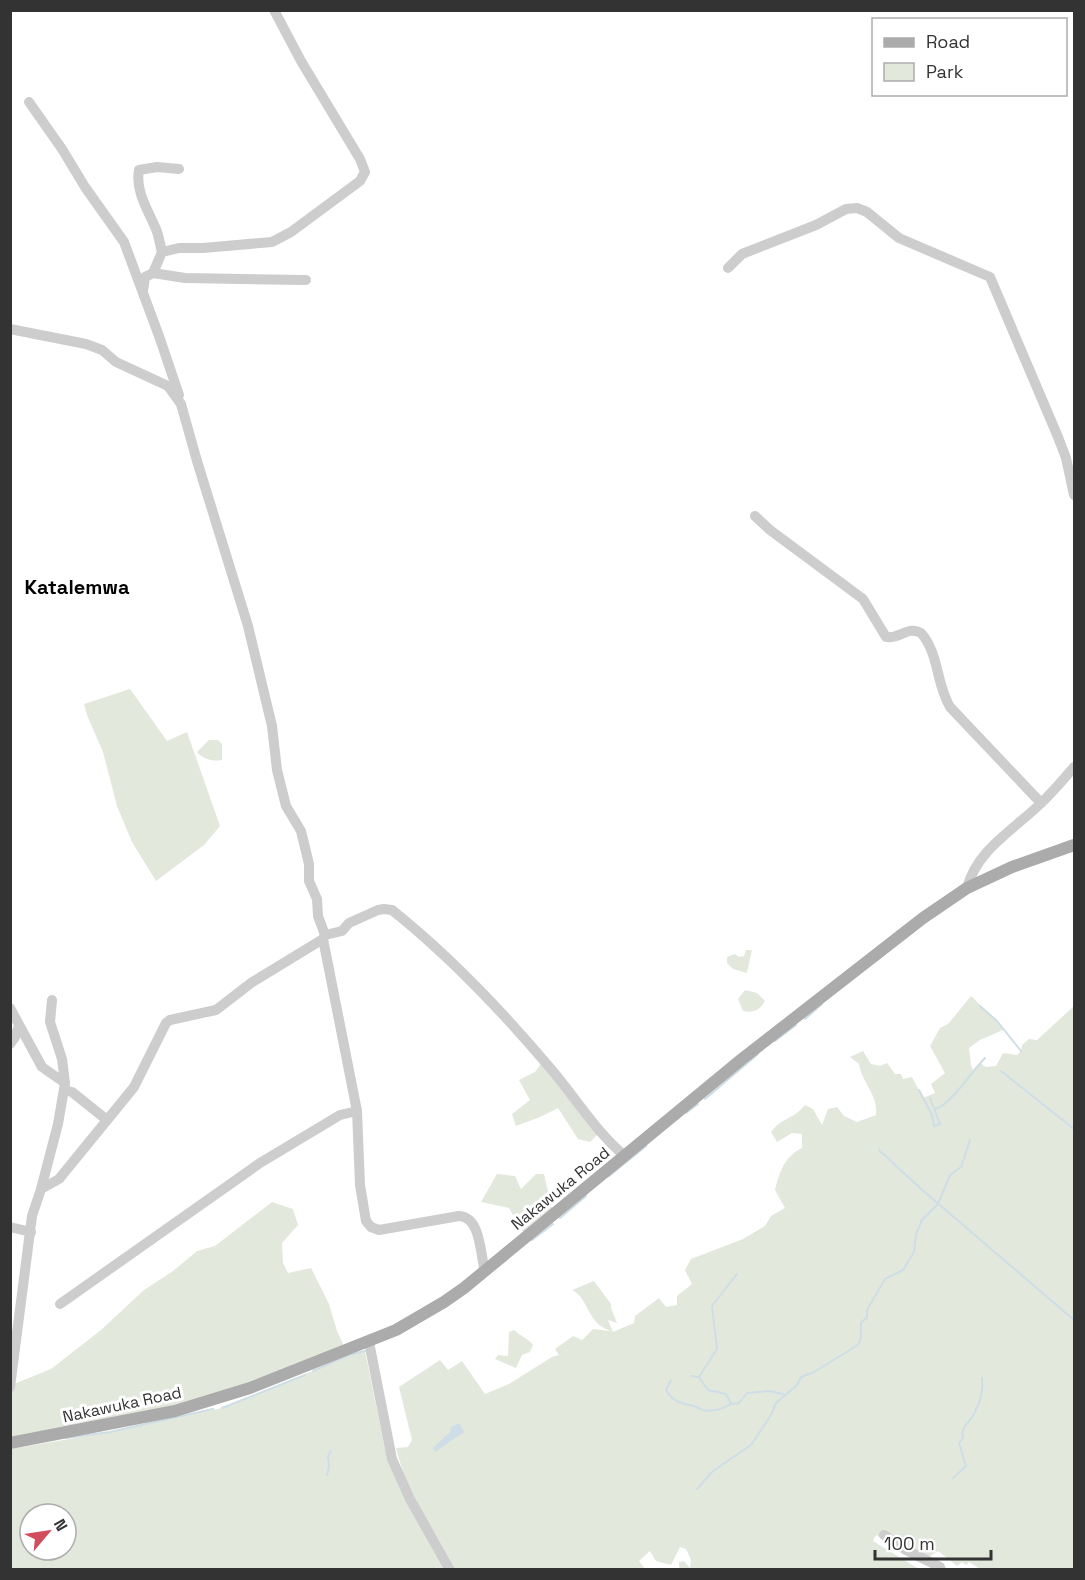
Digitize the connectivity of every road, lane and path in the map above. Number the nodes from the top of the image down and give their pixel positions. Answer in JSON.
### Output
{"nodes":[{"id":1,"x":274,"y":10,"type":"edge"},
{"id":2,"x":29,"y":102,"type":"dead end"},
{"id":3,"x":179,"y":169,"type":"dead end"},
{"id":4,"x":162,"y":252,"type":"junction"},
{"id":5,"x":728,"y":268,"type":"dead end"},
{"id":6,"x":153,"y":273,"type":"junction"},
{"id":7,"x":306,"y":280,"type":"dead end"},
{"id":8,"x":142,"y":291,"type":"junction"},
{"id":9,"x":10,"y":329,"type":"edge"},
{"id":10,"x":182,"y":404,"type":"junction"},
{"id":11,"x":1074,"y":495,"type":"edge"},
{"id":12,"x":755,"y":516,"type":"dead end"},
{"id":13,"x":1074,"y":767,"type":"edge"},
{"id":14,"x":1041,"y":803,"type":"junction"},
{"id":15,"x":1074,"y":845,"type":"edge"},
{"id":16,"x":967,"y":888,"type":"junction"},
{"id":17,"x":324,"y":937,"type":"junction"},
{"id":18,"x":52,"y":1000,"type":"dead end"},
{"id":19,"x":10,"y":1008,"type":"edge"},
{"id":20,"x":19,"y":1026,"type":"junction"},
{"id":21,"x":12,"y":1042,"type":"edge"},
{"id":22,"x":27,"y":1043,"type":"junction"},
{"id":23,"x":64,"y":1086,"type":"junction"},
{"id":24,"x":357,"y":1112,"type":"junction"},
{"id":25,"x":106,"y":1120,"type":"junction"},
{"id":26,"x":625,"y":1156,"type":"junction"},
{"id":27,"x":41,"y":1189,"type":"junction"},
{"id":28,"x":10,"y":1227,"type":"edge"},
{"id":29,"x":31,"y":1232,"type":"junction"},
{"id":30,"x":485,"y":1271,"type":"junction"},
{"id":31,"x":60,"y":1304,"type":"dead end"},
{"id":32,"x":369,"y":1342,"type":"junction"},
{"id":33,"x":10,"y":1388,"type":"edge"},
{"id":34,"x":10,"y":1443,"type":"edge"},
{"id":35,"x":884,"y":1535,"type":"dead end"},
{"id":36,"x":450,"y":1569,"type":"edge"},
{"id":37,"x":941,"y":1569,"type":"edge"}],
"edges":[{"from":1,"to":4,"type":"street"},
{"from":2,"to":8,"type":"street"},
{"from":3,"to":4,"type":"street"},
{"from":4,"to":6,"type":"street"},
{"from":5,"to":11,"type":"street"},
{"from":6,"to":7,"type":"street"},
{"from":6,"to":8,"type":"street"},
{"from":8,"to":10,"type":"street"},
{"from":9,"to":10,"type":"street"},
{"from":10,"to":17,"type":"street"},
{"from":12,"to":14,"type":"street"},
{"from":13,"to":14,"type":"street"},
{"from":14,"to":16,"type":"street"},
{"from":15,"to":16,"type":"main road","name":"Nakawuka Road"},
{"from":16,"to":26,"type":"main road","name":"Nakawuka Road"},
{"from":17,"to":24,"type":"street"},
{"from":17,"to":25,"type":"street"},
{"from":17,"to":26,"type":"street"},
{"from":18,"to":23,"type":"street"},
{"from":19,"to":20,"type":"street"},
{"from":20,"to":21,"type":"street"},
{"from":20,"to":22,"type":"street"},
{"from":21,"to":22,"type":"street"},
{"from":22,"to":23,"type":"street"},
{"from":23,"to":25,"type":"street"},
{"from":23,"to":27,"type":"street"},
{"from":24,"to":30,"type":"street"},
{"from":24,"to":31,"type":"street"},
{"from":25,"to":27,"type":"street"},
{"from":26,"to":30,"type":"main road","name":"Nakawuka Road"},
{"from":27,"to":29,"type":"street"},
{"from":28,"to":29,"type":"street"},
{"from":29,"to":33,"type":"street"},
{"from":30,"to":32,"type":"main road","name":"Nakawuka Road"},
{"from":32,"to":34,"type":"main road","name":"Nakawuka Road"},
{"from":32,"to":36,"type":"street"},
{"from":35,"to":37,"type":"street"}]}
